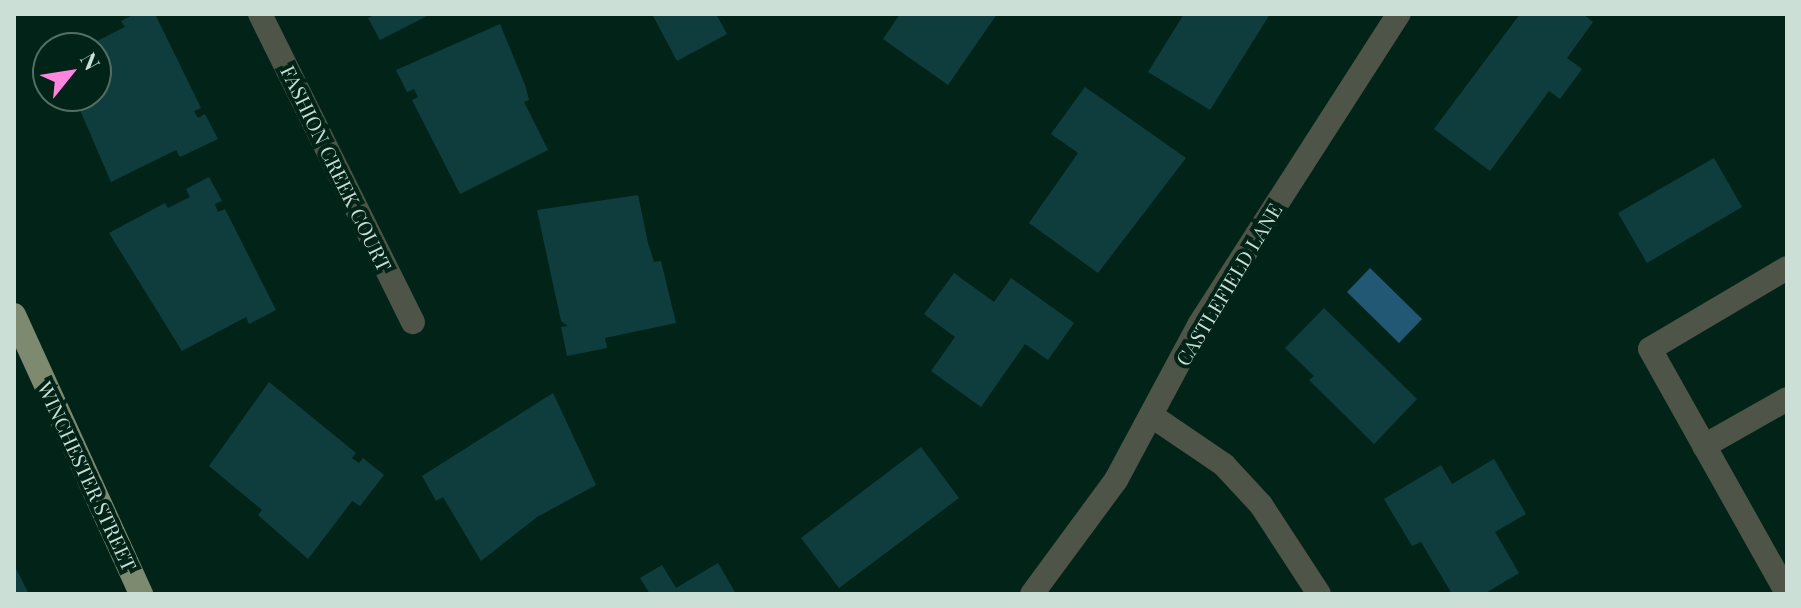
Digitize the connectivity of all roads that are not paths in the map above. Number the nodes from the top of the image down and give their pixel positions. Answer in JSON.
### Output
{"nodes":[{"id":1,"x":260,"y":14,"type":"edge"},
{"id":2,"x":1399,"y":14,"type":"edge"},
{"id":3,"x":1787,"y":268,"type":"edge"},
{"id":4,"x":14,"y":315,"type":"edge"},
{"id":5,"x":413,"y":322,"type":"dead end"},
{"id":6,"x":1787,"y":399,"type":"edge"},
{"id":7,"x":1152,"y":416,"type":"junction"},
{"id":8,"x":1704,"y":446,"type":"junction"},
{"id":9,"x":1787,"y":593,"type":"edge"},
{"id":10,"x":141,"y":594,"type":"edge"},
{"id":11,"x":1032,"y":594,"type":"edge"},
{"id":12,"x":1319,"y":594,"type":"edge"}],
"edges":[{"from":1,"to":5,"type":"street","name":"FASHION CREEK COURT"},
{"from":2,"to":7,"type":"street","name":"CASTLEFIELD LANE"},
{"from":3,"to":8,"type":"street"},
{"from":4,"to":10,"type":"main road","name":"WINCHESTER STREET"},
{"from":6,"to":8,"type":"street"},
{"from":7,"to":11,"type":"street","name":"CASTLEFIELD LANE"},
{"from":7,"to":12,"type":"street"},
{"from":8,"to":9,"type":"street"}]}
